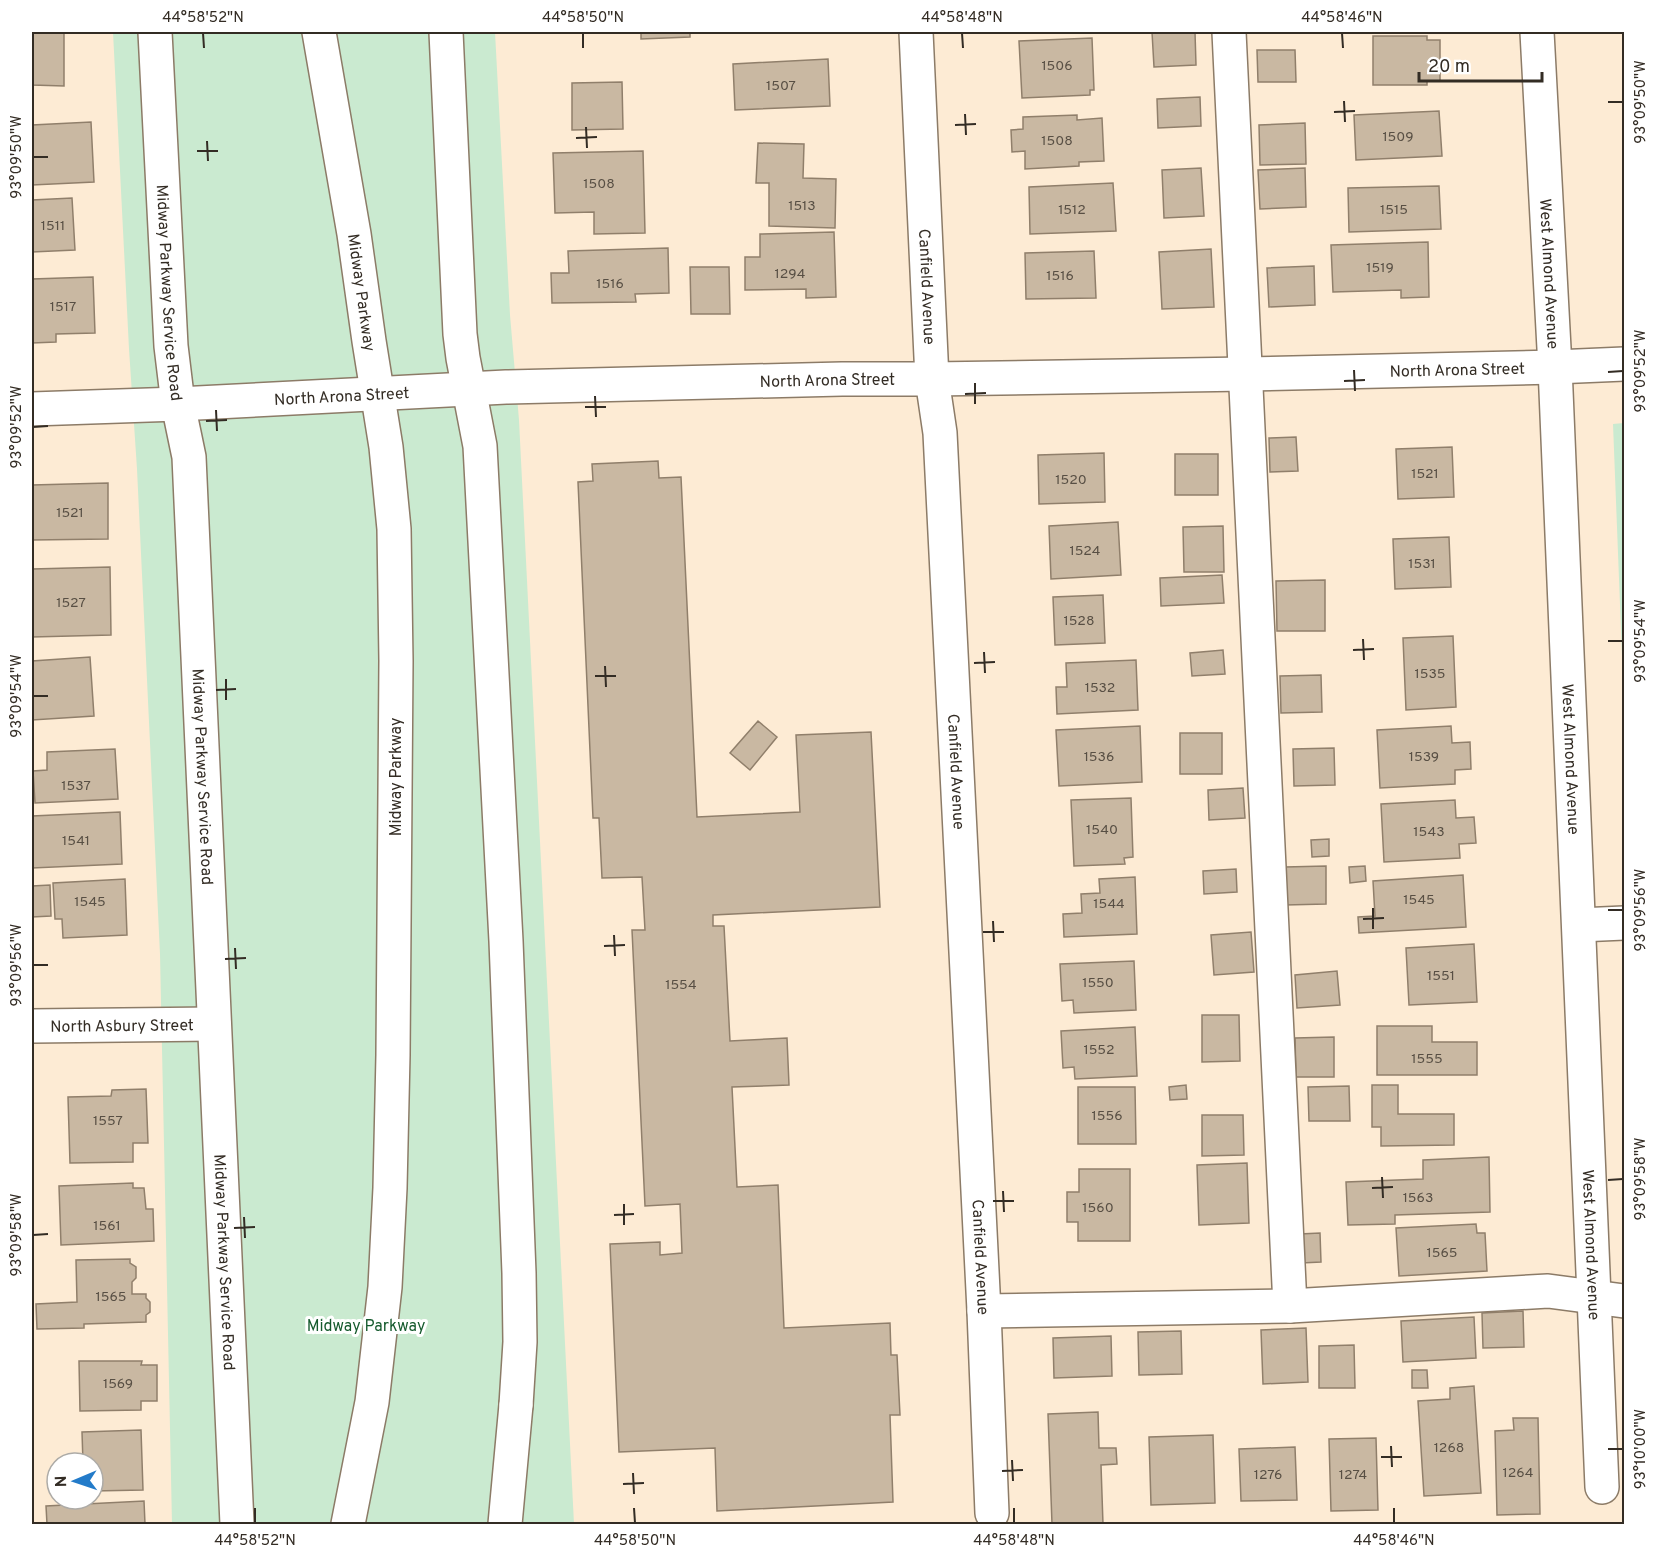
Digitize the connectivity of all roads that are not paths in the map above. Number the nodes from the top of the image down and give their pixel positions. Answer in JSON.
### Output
{"nodes":[{"id":1,"x":155,"y":32,"type":"edge"},
{"id":2,"x":319,"y":32,"type":"edge"},
{"id":3,"x":446,"y":32,"type":"edge"},
{"id":4,"x":916,"y":32,"type":"edge"},
{"id":5,"x":1229,"y":32,"type":"edge"},
{"id":6,"x":1537,"y":32,"type":"edge"},
{"id":7,"x":1624,"y":364,"type":"edge"},
{"id":8,"x":1555,"y":367,"type":"junction"},
{"id":9,"x":1246,"y":374,"type":"junction"},
{"id":10,"x":932,"y":380,"type":"junction"},
{"id":11,"x":469,"y":388,"type":"junction"},
{"id":12,"x":378,"y":395,"type":"junction"},
{"id":13,"x":178,"y":404,"type":"junction"},
{"id":14,"x":32,"y":409,"type":"edge"},
{"id":15,"x":1624,"y":923,"type":"edge"},
{"id":16,"x":1579,"y":925,"type":"junction"},
{"id":17,"x":214,"y":1024,"type":"junction"},
{"id":18,"x":32,"y":1026,"type":"edge"},
{"id":19,"x":1610,"y":1298,"type":"edge"},
{"id":20,"x":1290,"y":1306,"type":"junction"},
{"id":21,"x":984,"y":1311,"type":"junction"},
{"id":22,"x":1602,"y":1487,"type":"dead end"},
{"id":23,"x":992,"y":1513,"type":"dead end"},
{"id":24,"x":237,"y":1524,"type":"edge"},
{"id":25,"x":348,"y":1524,"type":"edge"},
{"id":26,"x":505,"y":1524,"type":"edge"}],
"edges":[{"from":1,"to":13,"type":"street","name":"Midway Parkway Service Road"},
{"from":2,"to":12,"type":"street","name":"Midway Parkway"},
{"from":3,"to":11,"type":"street"},
{"from":4,"to":10,"type":"street","name":"Canfield Avenue"},
{"from":5,"to":9,"type":"street"},
{"from":6,"to":8,"type":"street","name":"West Almond Avenue"},
{"from":7,"to":8,"type":"street","name":"North Arona Street"},
{"from":8,"to":9,"type":"street","name":"North Arona Street"},
{"from":8,"to":16,"type":"street","name":"West Almond Avenue"},
{"from":9,"to":10,"type":"street","name":"North Arona Street"},
{"from":9,"to":20,"type":"street"},
{"from":10,"to":11,"type":"street","name":"North Arona Street"},
{"from":10,"to":21,"type":"street","name":"Canfield Avenue"},
{"from":11,"to":12,"type":"street","name":"North Arona Street"},
{"from":11,"to":26,"type":"street"},
{"from":12,"to":13,"type":"street","name":"North Arona Street"},
{"from":12,"to":25,"type":"street","name":"Midway Parkway"},
{"from":13,"to":14,"type":"street","name":"North Arona Street"},
{"from":13,"to":17,"type":"street","name":"Midway Parkway Service Road"},
{"from":15,"to":16,"type":"street"},
{"from":16,"to":19,"type":"street","name":"West Almond Avenue"},
{"from":17,"to":18,"type":"street","name":"North Asbury Street"},
{"from":17,"to":24,"type":"street","name":"Midway Parkway Service Road"},
{"from":19,"to":20,"type":"street"},
{"from":19,"to":22,"type":"street","name":"West Almond Avenue"},
{"from":20,"to":21,"type":"street"},
{"from":21,"to":23,"type":"street","name":"Canfield Avenue"}]}
